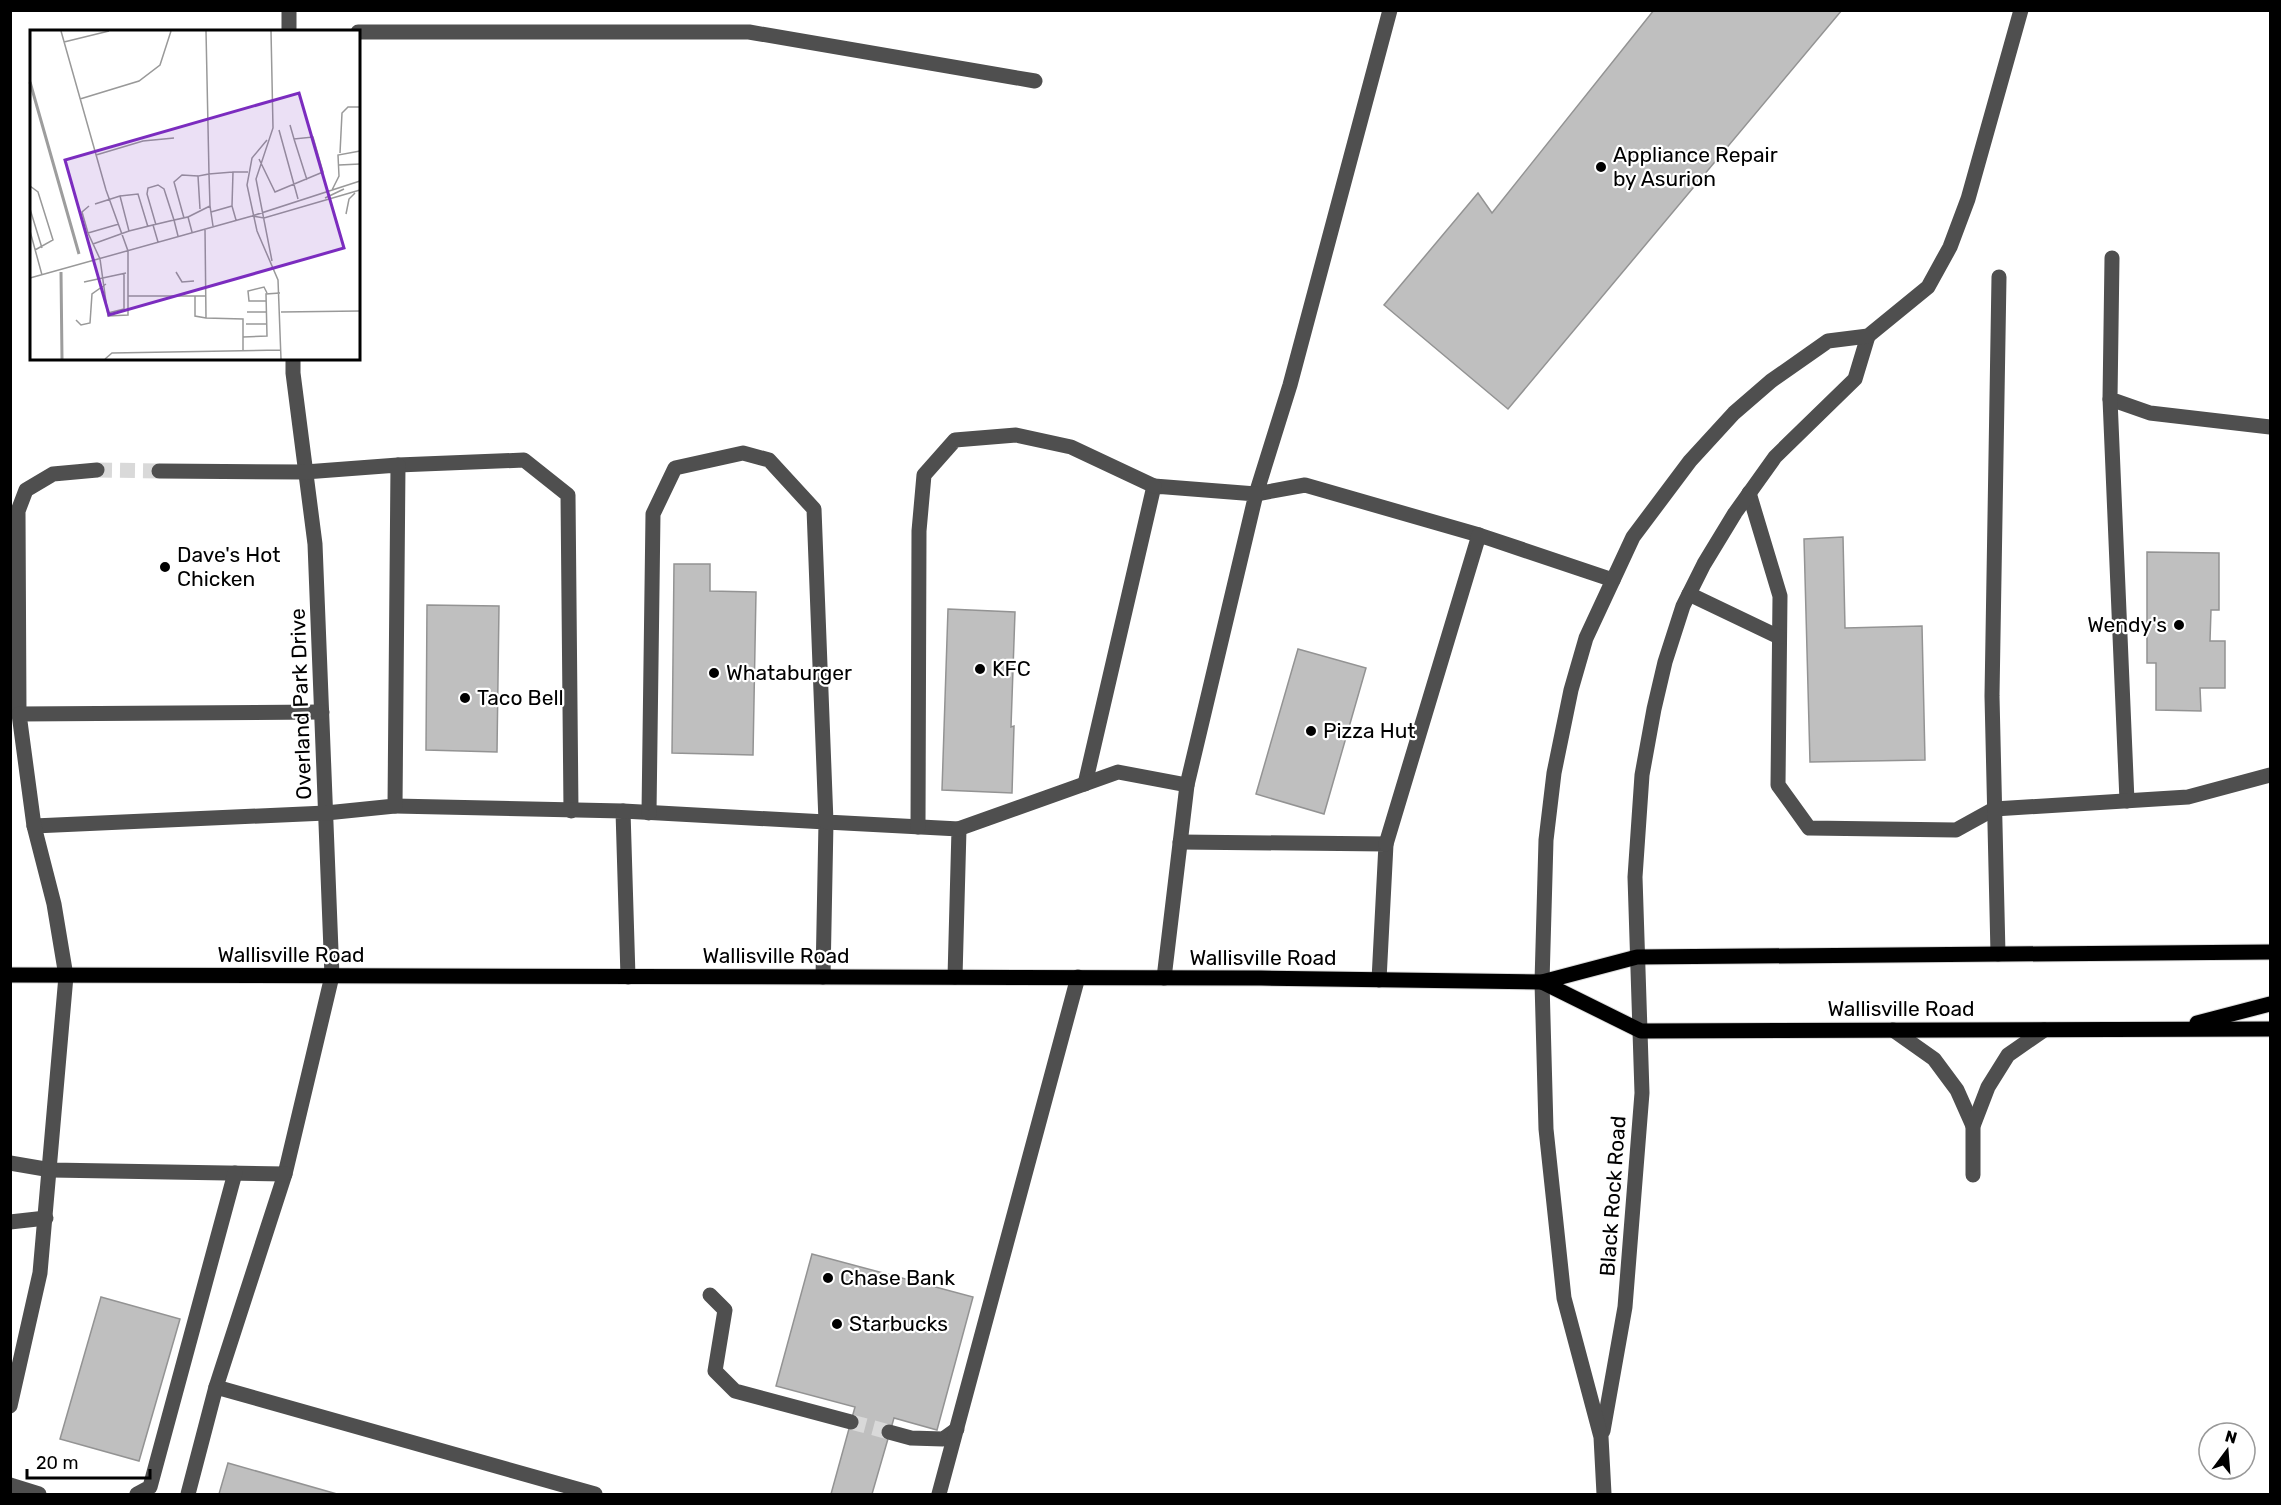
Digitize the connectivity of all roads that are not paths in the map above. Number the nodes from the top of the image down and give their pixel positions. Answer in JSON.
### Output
{"nodes":[{"id":1,"x":289,"y":10,"type":"edge"},
{"id":2,"x":1390,"y":10,"type":"edge"},
{"id":3,"x":2021,"y":10,"type":"edge"},
{"id":4,"x":289,"y":30,"type":"edge"},
{"id":5,"x":360,"y":32,"type":"edge"},
{"id":6,"x":1035,"y":81,"type":"dead end"},
{"id":7,"x":2112,"y":258,"type":"dead end"},
{"id":8,"x":1999,"y":278,"type":"dead end"},
{"id":9,"x":1868,"y":336,"type":"junction"},
{"id":10,"x":292,"y":360,"type":"edge"},
{"id":11,"x":2110,"y":399,"type":"junction"},
{"id":12,"x":2271,"y":427,"type":"edge"},
{"id":13,"x":398,"y":465,"type":"junction"},
{"id":14,"x":97,"y":470,"type":"tunnel mouth"},
{"id":15,"x":159,"y":471,"type":"tunnel mouth"},
{"id":16,"x":306,"y":472,"type":"junction"},
{"id":17,"x":1154,"y":486,"type":"junction"},
{"id":18,"x":1749,"y":493,"type":"junction"},
{"id":19,"x":1256,"y":494,"type":"junction"},
{"id":20,"x":1479,"y":535,"type":"junction"},
{"id":21,"x":1613,"y":580,"type":"junction"},
{"id":22,"x":1689,"y":594,"type":"junction"},
{"id":23,"x":1779,"y":637,"type":"junction"},
{"id":24,"x":322,"y":712,"type":"junction"},
{"id":25,"x":19,"y":714,"type":"junction"},
{"id":26,"x":2271,"y":775,"type":"edge"},
{"id":27,"x":1085,"y":783,"type":"junction"},
{"id":28,"x":1187,"y":785,"type":"junction"},
{"id":29,"x":2127,"y":801,"type":"junction"},
{"id":30,"x":395,"y":807,"type":"junction"},
{"id":31,"x":1994,"y":809,"type":"junction"},
{"id":32,"x":571,"y":811,"type":"junction"},
{"id":33,"x":623,"y":811,"type":"junction"},
{"id":34,"x":326,"y":813,"type":"junction"},
{"id":35,"x":648,"y":813,"type":"junction"},
{"id":36,"x":826,"y":822,"type":"junction"},
{"id":37,"x":34,"y":826,"type":"junction"},
{"id":38,"x":918,"y":827,"type":"junction"},
{"id":39,"x":958,"y":829,"type":"junction"},
{"id":40,"x":1180,"y":842,"type":"junction"},
{"id":41,"x":1386,"y":844,"type":"junction"},
{"id":42,"x":2271,"y":952,"type":"edge"},
{"id":43,"x":1998,"y":954,"type":"junction"},
{"id":44,"x":1637,"y":957,"type":"junction"},
{"id":45,"x":10,"y":975,"type":"edge"},
{"id":46,"x":66,"y":976,"type":"junction"},
{"id":47,"x":332,"y":976,"type":"junction"},
{"id":48,"x":627,"y":977,"type":"junction"},
{"id":49,"x":823,"y":977,"type":"junction"},
{"id":50,"x":955,"y":977,"type":"junction"},
{"id":51,"x":1078,"y":977,"type":"junction"},
{"id":52,"x":1164,"y":978,"type":"junction"},
{"id":53,"x":1379,"y":980,"type":"junction"},
{"id":54,"x":1542,"y":982,"type":"junction"},
{"id":55,"x":2271,"y":1004,"type":"edge"},
{"id":56,"x":2174,"y":1029,"type":"junction"},
{"id":57,"x":2271,"y":1029,"type":"edge"},
{"id":58,"x":1893,"y":1030,"type":"junction"},
{"id":59,"x":2044,"y":1030,"type":"junction"},
{"id":60,"x":1641,"y":1031,"type":"junction"},
{"id":61,"x":1973,"y":1126,"type":"junction"},
{"id":62,"x":10,"y":1163,"type":"edge"},
{"id":63,"x":51,"y":1170,"type":"junction"},
{"id":64,"x":235,"y":1173,"type":"junction"},
{"id":65,"x":285,"y":1174,"type":"junction"},
{"id":66,"x":1973,"y":1175,"type":"dead end"},
{"id":67,"x":45,"y":1218,"type":"junction"},
{"id":68,"x":10,"y":1222,"type":"edge"},
{"id":69,"x":710,"y":1296,"type":"dead end"},
{"id":70,"x":216,"y":1387,"type":"junction"},
{"id":71,"x":10,"y":1406,"type":"edge"},
{"id":72,"x":851,"y":1422,"type":"tunnel mouth"},
{"id":73,"x":957,"y":1429,"type":"junction"},
{"id":74,"x":889,"y":1432,"type":"tunnel mouth"},
{"id":75,"x":1601,"y":1437,"type":"junction"},
{"id":76,"x":10,"y":1485,"type":"edge"},
{"id":77,"x":39,"y":1494,"type":"edge"},
{"id":78,"x":137,"y":1494,"type":"edge"},
{"id":79,"x":188,"y":1494,"type":"edge"},
{"id":80,"x":595,"y":1494,"type":"edge"},
{"id":81,"x":939,"y":1494,"type":"edge"},
{"id":82,"x":1604,"y":1494,"type":"edge"}],
"edges":[{"from":1,"to":4,"type":"street"},
{"from":2,"to":19,"type":"street"},
{"from":3,"to":9,"type":"street"},
{"from":5,"to":6,"type":"street"},
{"from":7,"to":11,"type":"street"},
{"from":8,"to":31,"type":"street"},
{"from":9,"to":18,"type":"street","name":"Black Rock Road"},
{"from":9,"to":21,"type":"street","name":"Black Rock Road"},
{"from":10,"to":16,"type":"street","name":"Overland Park Drive"},
{"from":11,"to":12,"type":"street"},
{"from":11,"to":29,"type":"street"},
{"from":13,"to":16,"type":"street"},
{"from":13,"to":30,"type":"street"},
{"from":13,"to":32,"type":"street"},
{"from":14,"to":25,"type":"street"},
{"from":15,"to":16,"type":"street"},
{"from":16,"to":24,"type":"street","name":"Overland Park Drive"},
{"from":17,"to":19,"type":"street"},
{"from":17,"to":27,"type":"street"},
{"from":17,"to":38,"type":"street"},
{"from":18,"to":22,"type":"street","name":"Black Rock Road"},
{"from":18,"to":23,"type":"street"},
{"from":19,"to":20,"type":"street"},
{"from":19,"to":28,"type":"street"},
{"from":20,"to":21,"type":"street"},
{"from":20,"to":41,"type":"street"},
{"from":21,"to":54,"type":"street","name":"Black Rock Road"},
{"from":22,"to":23,"type":"street"},
{"from":22,"to":44,"type":"street","name":"Black Rock Road"},
{"from":23,"to":31,"type":"street"},
{"from":24,"to":25,"type":"street"},
{"from":24,"to":34,"type":"street","name":"Overland Park Drive"},
{"from":25,"to":37,"type":"street"},
{"from":26,"to":29,"type":"street"},
{"from":27,"to":28,"type":"street"},
{"from":27,"to":39,"type":"street"},
{"from":28,"to":40,"type":"street"},
{"from":29,"to":31,"type":"street"},
{"from":30,"to":32,"type":"street"},
{"from":30,"to":34,"type":"street"},
{"from":31,"to":43,"type":"street"},
{"from":32,"to":33,"type":"street"},
{"from":33,"to":35,"type":"street"},
{"from":33,"to":48,"type":"street"},
{"from":34,"to":37,"type":"street"},
{"from":34,"to":47,"type":"street","name":"Overland Park Drive"},
{"from":35,"to":36,"type":"street"},
{"from":35,"to":36,"type":"street"},
{"from":36,"to":38,"type":"street"},
{"from":36,"to":49,"type":"street"},
{"from":37,"to":46,"type":"street"},
{"from":38,"to":39,"type":"street"},
{"from":39,"to":50,"type":"street"},
{"from":40,"to":41,"type":"street"},
{"from":40,"to":52,"type":"street"},
{"from":41,"to":53,"type":"street"},
{"from":42,"to":43,"type":"main road","name":"Wallisville Road"},
{"from":43,"to":44,"type":"main road","name":"Wallisville Road"},
{"from":44,"to":54,"type":"main road","name":"Wallisville Road"},
{"from":44,"to":60,"type":"street","name":"Black Rock Road"},
{"from":45,"to":46,"type":"main road","name":"Wallisville Road"},
{"from":46,"to":47,"type":"main road","name":"Wallisville Road"},
{"from":46,"to":63,"type":"street"},
{"from":47,"to":48,"type":"main road","name":"Wallisville Road"},
{"from":47,"to":65,"type":"street","name":"Overland Park Drive"},
{"from":48,"to":49,"type":"main road","name":"Wallisville Road"},
{"from":49,"to":50,"type":"main road","name":"Wallisville Road"},
{"from":50,"to":51,"type":"main road","name":"Wallisville Road"},
{"from":51,"to":52,"type":"main road","name":"Wallisville Road"},
{"from":51,"to":73,"type":"street"},
{"from":52,"to":53,"type":"main road","name":"Wallisville Road"},
{"from":53,"to":54,"type":"main road","name":"Wallisville Road"},
{"from":54,"to":60,"type":"main road","name":"Wallisville Road"},
{"from":54,"to":75,"type":"street","name":"Black Rock Road"},
{"from":55,"to":56,"type":"main road"},
{"from":56,"to":57,"type":"main road","name":"Wallisville Road"},
{"from":56,"to":59,"type":"main road","name":"Wallisville Road"},
{"from":58,"to":59,"type":"main road","name":"Wallisville Road"},
{"from":58,"to":60,"type":"main road","name":"Wallisville Road"},
{"from":58,"to":61,"type":"street"},
{"from":59,"to":61,"type":"street"},
{"from":60,"to":75,"type":"street","name":"Black Rock Road"},
{"from":61,"to":66,"type":"street"},
{"from":62,"to":63,"type":"street"},
{"from":63,"to":64,"type":"street"},
{"from":63,"to":67,"type":"street"},
{"from":64,"to":65,"type":"street"},
{"from":64,"to":78,"type":"street"},
{"from":65,"to":70,"type":"street","name":"Overland Park Drive"},
{"from":67,"to":68,"type":"street"},
{"from":67,"to":71,"type":"street"},
{"from":69,"to":72,"type":"street"},
{"from":70,"to":79,"type":"street","name":"Overland Park Drive"},
{"from":70,"to":80,"type":"street"},
{"from":73,"to":74,"type":"street"},
{"from":73,"to":81,"type":"street"},
{"from":75,"to":82,"type":"street","name":"Black Rock Road"},
{"from":76,"to":77,"type":"street"}]}
